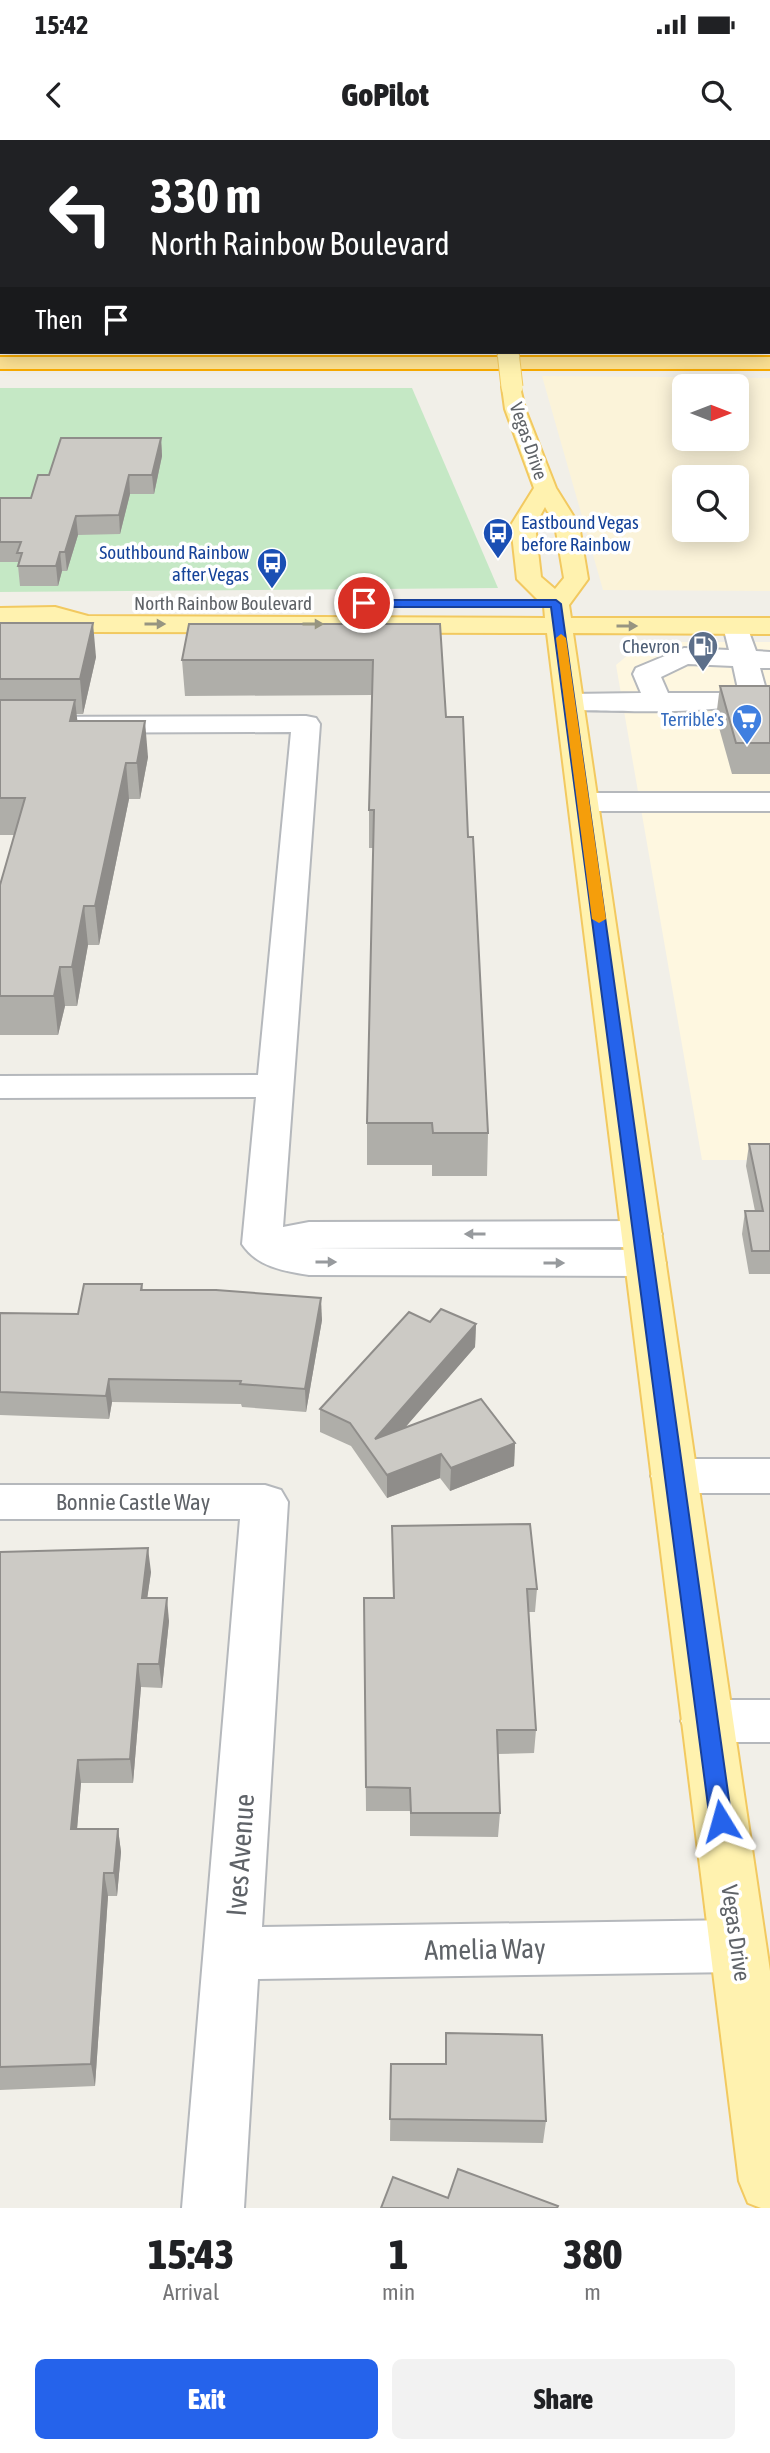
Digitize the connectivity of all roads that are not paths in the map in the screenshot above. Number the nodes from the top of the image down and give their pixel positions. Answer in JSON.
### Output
{"nodes":[{"id":1,"x":508,"y":354,"type":"edge"},
{"id":2,"x":0,"y":363,"type":"edge"},
{"id":3,"x":770,"y":363,"type":"edge"},
{"id":4,"x":545,"y":488,"type":"junction"},
{"id":5,"x":770,"y":604,"type":"edge"},
{"id":6,"x":558,"y":614,"type":"junction"},
{"id":7,"x":0,"y":616,"type":"edge"},
{"id":8,"x":736,"y":626,"type":"junction"},
{"id":9,"x":770,"y":626,"type":"edge"},
{"id":10,"x":758,"y":659,"type":"edge"},
{"id":11,"x":569,"y":702,"type":"junction"},
{"id":12,"x":658,"y":702,"type":"junction"},
{"id":13,"x":0,"y":725,"type":"edge"},
{"id":14,"x":583,"y":802,"type":"junction"},
{"id":15,"x":770,"y":802,"type":"edge"},
{"id":16,"x":0,"y":1087,"type":"edge"},
{"id":17,"x":275,"y":1087,"type":"junction"},
{"id":18,"x":644,"y":1248,"type":"junction"},
{"id":19,"x":674,"y":1476,"type":"junction"},
{"id":20,"x":770,"y":1476,"type":"edge"},
{"id":21,"x":0,"y":1502,"type":"edge"},
{"id":22,"x":265,"y":1502,"type":"joint"},
{"id":23,"x":707,"y":1721,"type":"junction"},
{"id":24,"x":770,"y":1721,"type":"edge"},
{"id":25,"x":738,"y":1946,"type":"junction"},
{"id":26,"x":233,"y":1953,"type":"junction"},
{"id":27,"x":770,"y":2181,"type":"edge"},
{"id":28,"x":213,"y":2208,"type":"edge"}],
"edges":[{"from":1,"to":4,"type":"main road","name":"Vegas Drive","bridge":true},
{"from":2,"to":3,"type":"highway"},
{"from":4,"to":6,"type":"main road","name":"Vegas Drive"},
{"from":4,"to":6,"type":"main road","name":"Vegas Drive"},
{"from":5,"to":6,"type":"main road","name":"North Rainbow Boulevard"},
{"from":6,"to":7,"type":"main road","name":"North Rainbow Boulevard"},
{"from":6,"to":8,"type":"main road","name":"North Rainbow Boulevard","one_way":true},
{"from":6,"to":11,"type":"main road","name":"Vegas Drive"},
{"from":8,"to":9,"type":"main road","name":"North Rainbow Boulevard"},
{"from":8,"to":10,"type":"street"},
{"from":10,"to":12,"type":"street"},
{"from":10,"to":12,"type":"street"},
{"from":11,"to":12,"type":"street"},
{"from":11,"to":14,"type":"main road","name":"Vegas Drive"},
{"from":13,"to":17,"type":"street"},
{"from":14,"to":15,"type":"street"},
{"from":14,"to":18,"type":"main road","name":"Vegas Drive"},
{"from":16,"to":17,"type":"street"},
{"from":17,"to":18,"type":"street"},
{"from":18,"to":19,"type":"main road","name":"Vegas Drive"},
{"from":19,"to":20,"type":"street"},
{"from":19,"to":23,"type":"main road","name":"Vegas Drive"},
{"from":21,"to":22,"type":"street","name":"Bonnie Castle Way"},
{"from":22,"to":26,"type":"street","name":"Ives Avenue"},
{"from":23,"to":24,"type":"street"},
{"from":23,"to":25,"type":"main road","name":"Vegas Drive"},
{"from":25,"to":26,"type":"street","name":"Amelia Way"},
{"from":25,"to":27,"type":"main road","name":"Vegas Drive"},
{"from":26,"to":28,"type":"street","name":"Ives Avenue"}]}
